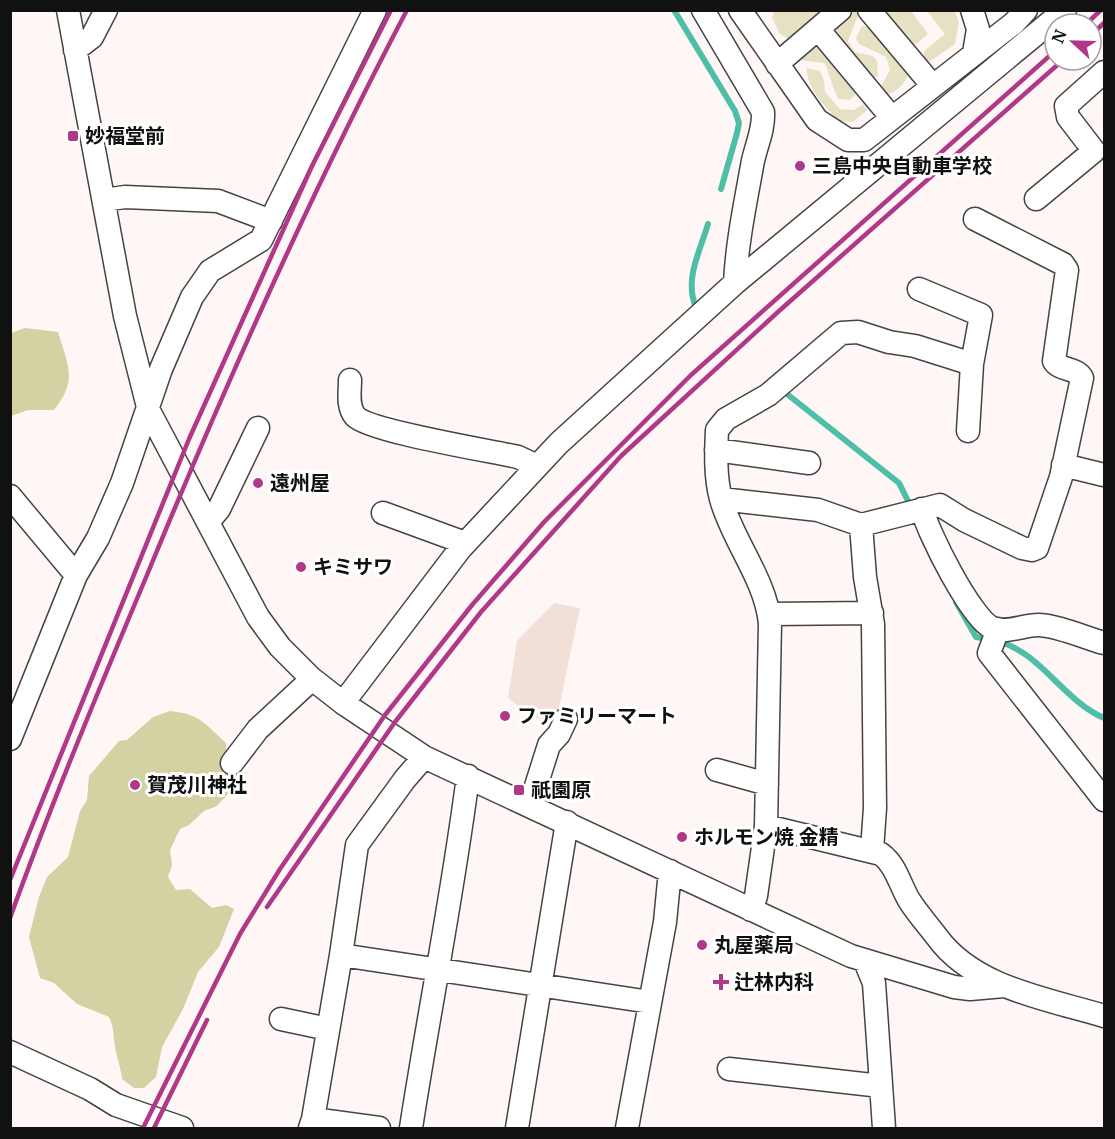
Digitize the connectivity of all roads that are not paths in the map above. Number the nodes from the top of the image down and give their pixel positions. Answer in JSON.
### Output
{"nodes":[{"id":1,"x":68,"y":10,"type":"edge"},
{"id":2,"x":106,"y":10,"type":"edge"},
{"id":3,"x":375,"y":10,"type":"edge"},
{"id":4,"x":703,"y":10,"type":"edge"},
{"id":5,"x":840,"y":10,"type":"edge"},
{"id":6,"x":868,"y":10,"type":"edge"},
{"id":7,"x":972,"y":10,"type":"edge"},
{"id":8,"x":1026,"y":10,"type":"edge"},
{"id":9,"x":1065,"y":10,"type":"edge"},
{"id":10,"x":745,"y":13,"type":"edge"},
{"id":11,"x":818,"y":29,"type":"junction"},
{"id":12,"x":75,"y":50,"type":"junction"},
{"id":13,"x":974,"y":53,"type":"junction"},
{"id":14,"x":777,"y":64,"type":"junction"},
{"id":15,"x":1104,"y":72,"type":"edge"},
{"id":16,"x":932,"y":85,"type":"junction"},
{"id":17,"x":892,"y":118,"type":"junction"},
{"id":18,"x":864,"y":140,"type":"junction"},
{"id":19,"x":1099,"y":158,"type":"edge"},
{"id":20,"x":869,"y":170,"type":"junction"},
{"id":21,"x":1036,"y":199,"type":"dead end"},
{"id":22,"x":104,"y":200,"type":"junction"},
{"id":23,"x":975,"y":219,"type":"dead end"},
{"id":24,"x":271,"y":221,"type":"junction"},
{"id":25,"x":735,"y":282,"type":"junction"},
{"id":26,"x":919,"y":289,"type":"dead end"},
{"id":27,"x":972,"y":364,"type":"junction"},
{"id":28,"x":350,"y":380,"type":"dead end"},
{"id":29,"x":149,"y":411,"type":"junction"},
{"id":30,"x":258,"y":428,"type":"dead end"},
{"id":31,"x":968,"y":431,"type":"dead end"},
{"id":32,"x":716,"y":450,"type":"junction"},
{"id":33,"x":809,"y":463,"type":"dead end"},
{"id":34,"x":1063,"y":465,"type":"junction"},
{"id":35,"x":537,"y":466,"type":"junction"},
{"id":36,"x":1104,"y":474,"type":"edge"},
{"id":37,"x":10,"y":496,"type":"edge"},
{"id":38,"x":721,"y":499,"type":"junction"},
{"id":39,"x":915,"y":512,"type":"junction"},
{"id":40,"x":383,"y":513,"type":"dead end"},
{"id":41,"x":209,"y":521,"type":"junction"},
{"id":42,"x":861,"y":525,"type":"junction"},
{"id":43,"x":465,"y":543,"type":"junction"},
{"id":44,"x":76,"y":575,"type":"junction"},
{"id":45,"x":872,"y":613,"type":"junction"},
{"id":46,"x":769,"y":614,"type":"junction"},
{"id":47,"x":994,"y":638,"type":"junction"},
{"id":48,"x":1104,"y":643,"type":"edge"},
{"id":49,"x":312,"y":679,"type":"junction"},
{"id":50,"x":343,"y":704,"type":"junction"},
{"id":51,"x":566,"y":719,"type":"dead end"},
{"id":52,"x":10,"y":740,"type":"edge"},
{"id":53,"x":424,"y":757,"type":"junction"},
{"id":54,"x":232,"y":763,"type":"dead end"},
{"id":55,"x":717,"y":770,"type":"dead end"},
{"id":56,"x":468,"y":776,"type":"junction"},
{"id":57,"x":767,"y":784,"type":"junction"},
{"id":58,"x":1104,"y":800,"type":"edge"},
{"id":59,"x":530,"y":805,"type":"junction"},
{"id":60,"x":567,"y":822,"type":"junction"},
{"id":61,"x":766,"y":826,"type":"junction"},
{"id":62,"x":872,"y":850,"type":"junction"},
{"id":63,"x":670,"y":871,"type":"junction"},
{"id":64,"x":751,"y":910,"type":"junction"},
{"id":65,"x":341,"y":955,"type":"junction"},
{"id":66,"x":865,"y":962,"type":"junction"},
{"id":67,"x":436,"y":969,"type":"junction"},
{"id":68,"x":540,"y":986,"type":"junction"},
{"id":69,"x":1004,"y":986,"type":"junction"},
{"id":70,"x":650,"y":1002,"type":"junction"},
{"id":71,"x":1104,"y":1016,"type":"edge"},
{"id":72,"x":281,"y":1019,"type":"dead end"},
{"id":73,"x":328,"y":1029,"type":"junction"},
{"id":74,"x":10,"y":1052,"type":"edge"},
{"id":75,"x":729,"y":1069,"type":"dead end"},
{"id":76,"x":880,"y":1086,"type":"junction"},
{"id":77,"x":312,"y":1124,"type":"edge"},
{"id":78,"x":182,"y":1128,"type":"edge"},
{"id":79,"x":379,"y":1128,"type":"edge"},
{"id":80,"x":411,"y":1128,"type":"edge"},
{"id":81,"x":517,"y":1128,"type":"edge"},
{"id":82,"x":627,"y":1128,"type":"edge"},
{"id":83,"x":884,"y":1128,"type":"edge"}],
"edges":[{"from":1,"to":12,"type":"street"},
{"from":2,"to":12,"type":"street"},
{"from":3,"to":24,"type":"street"},
{"from":4,"to":25,"type":"street"},
{"from":5,"to":11,"type":"street"},
{"from":6,"to":16,"type":"street"},
{"from":7,"to":13,"type":"street"},
{"from":8,"to":13,"type":"street"},
{"from":9,"to":20,"type":"street"},
{"from":10,"to":14,"type":"street"},
{"from":11,"to":14,"type":"street"},
{"from":11,"to":17,"type":"street"},
{"from":12,"to":22,"type":"street"},
{"from":13,"to":16,"type":"street"},
{"from":14,"to":18,"type":"street"},
{"from":15,"to":19,"type":"street"},
{"from":16,"to":17,"type":"street"},
{"from":17,"to":18,"type":"street"},
{"from":18,"to":20,"type":"street"},
{"from":19,"to":21,"type":"street"},
{"from":20,"to":25,"type":"street"},
{"from":22,"to":24,"type":"street"},
{"from":22,"to":29,"type":"street"},
{"from":23,"to":34,"type":"street"},
{"from":24,"to":29,"type":"street"},
{"from":25,"to":35,"type":"street"},
{"from":26,"to":27,"type":"street"},
{"from":27,"to":31,"type":"street"},
{"from":27,"to":32,"type":"street"},
{"from":28,"to":35,"type":"street"},
{"from":29,"to":41,"type":"street"},
{"from":29,"to":44,"type":"street"},
{"from":30,"to":41,"type":"street"},
{"from":32,"to":33,"type":"street"},
{"from":32,"to":38,"type":"street"},
{"from":34,"to":36,"type":"street"},
{"from":34,"to":39,"type":"street"},
{"from":35,"to":43,"type":"street"},
{"from":37,"to":44,"type":"street"},
{"from":38,"to":42,"type":"street"},
{"from":38,"to":46,"type":"street"},
{"from":39,"to":42,"type":"street"},
{"from":39,"to":47,"type":"street"},
{"from":40,"to":43,"type":"street"},
{"from":41,"to":49,"type":"street"},
{"from":42,"to":45,"type":"street"},
{"from":43,"to":50,"type":"street"},
{"from":44,"to":52,"type":"street"},
{"from":45,"to":46,"type":"street"},
{"from":45,"to":62,"type":"street"},
{"from":46,"to":57,"type":"street"},
{"from":47,"to":48,"type":"street"},
{"from":47,"to":58,"type":"street"},
{"from":49,"to":50,"type":"street"},
{"from":49,"to":54,"type":"street"},
{"from":50,"to":53,"type":"street"},
{"from":51,"to":59,"type":"street"},
{"from":53,"to":56,"type":"street"},
{"from":53,"to":65,"type":"street"},
{"from":55,"to":57,"type":"street"},
{"from":56,"to":59,"type":"street"},
{"from":56,"to":67,"type":"street"},
{"from":57,"to":61,"type":"street"},
{"from":59,"to":60,"type":"street"},
{"from":60,"to":63,"type":"street"},
{"from":60,"to":68,"type":"street"},
{"from":61,"to":62,"type":"street"},
{"from":61,"to":64,"type":"street"},
{"from":62,"to":69,"type":"street"},
{"from":63,"to":64,"type":"street"},
{"from":63,"to":70,"type":"street"},
{"from":64,"to":66,"type":"street"},
{"from":65,"to":67,"type":"street"},
{"from":65,"to":73,"type":"street"},
{"from":66,"to":69,"type":"street"},
{"from":66,"to":76,"type":"street"},
{"from":67,"to":68,"type":"street"},
{"from":67,"to":80,"type":"street"},
{"from":68,"to":70,"type":"street"},
{"from":68,"to":81,"type":"street"},
{"from":69,"to":71,"type":"street"},
{"from":70,"to":82,"type":"street"},
{"from":72,"to":73,"type":"street"},
{"from":73,"to":77,"type":"street"},
{"from":74,"to":78,"type":"street"},
{"from":75,"to":76,"type":"street"},
{"from":76,"to":83,"type":"street"},
{"from":77,"to":79,"type":"street"}]}
